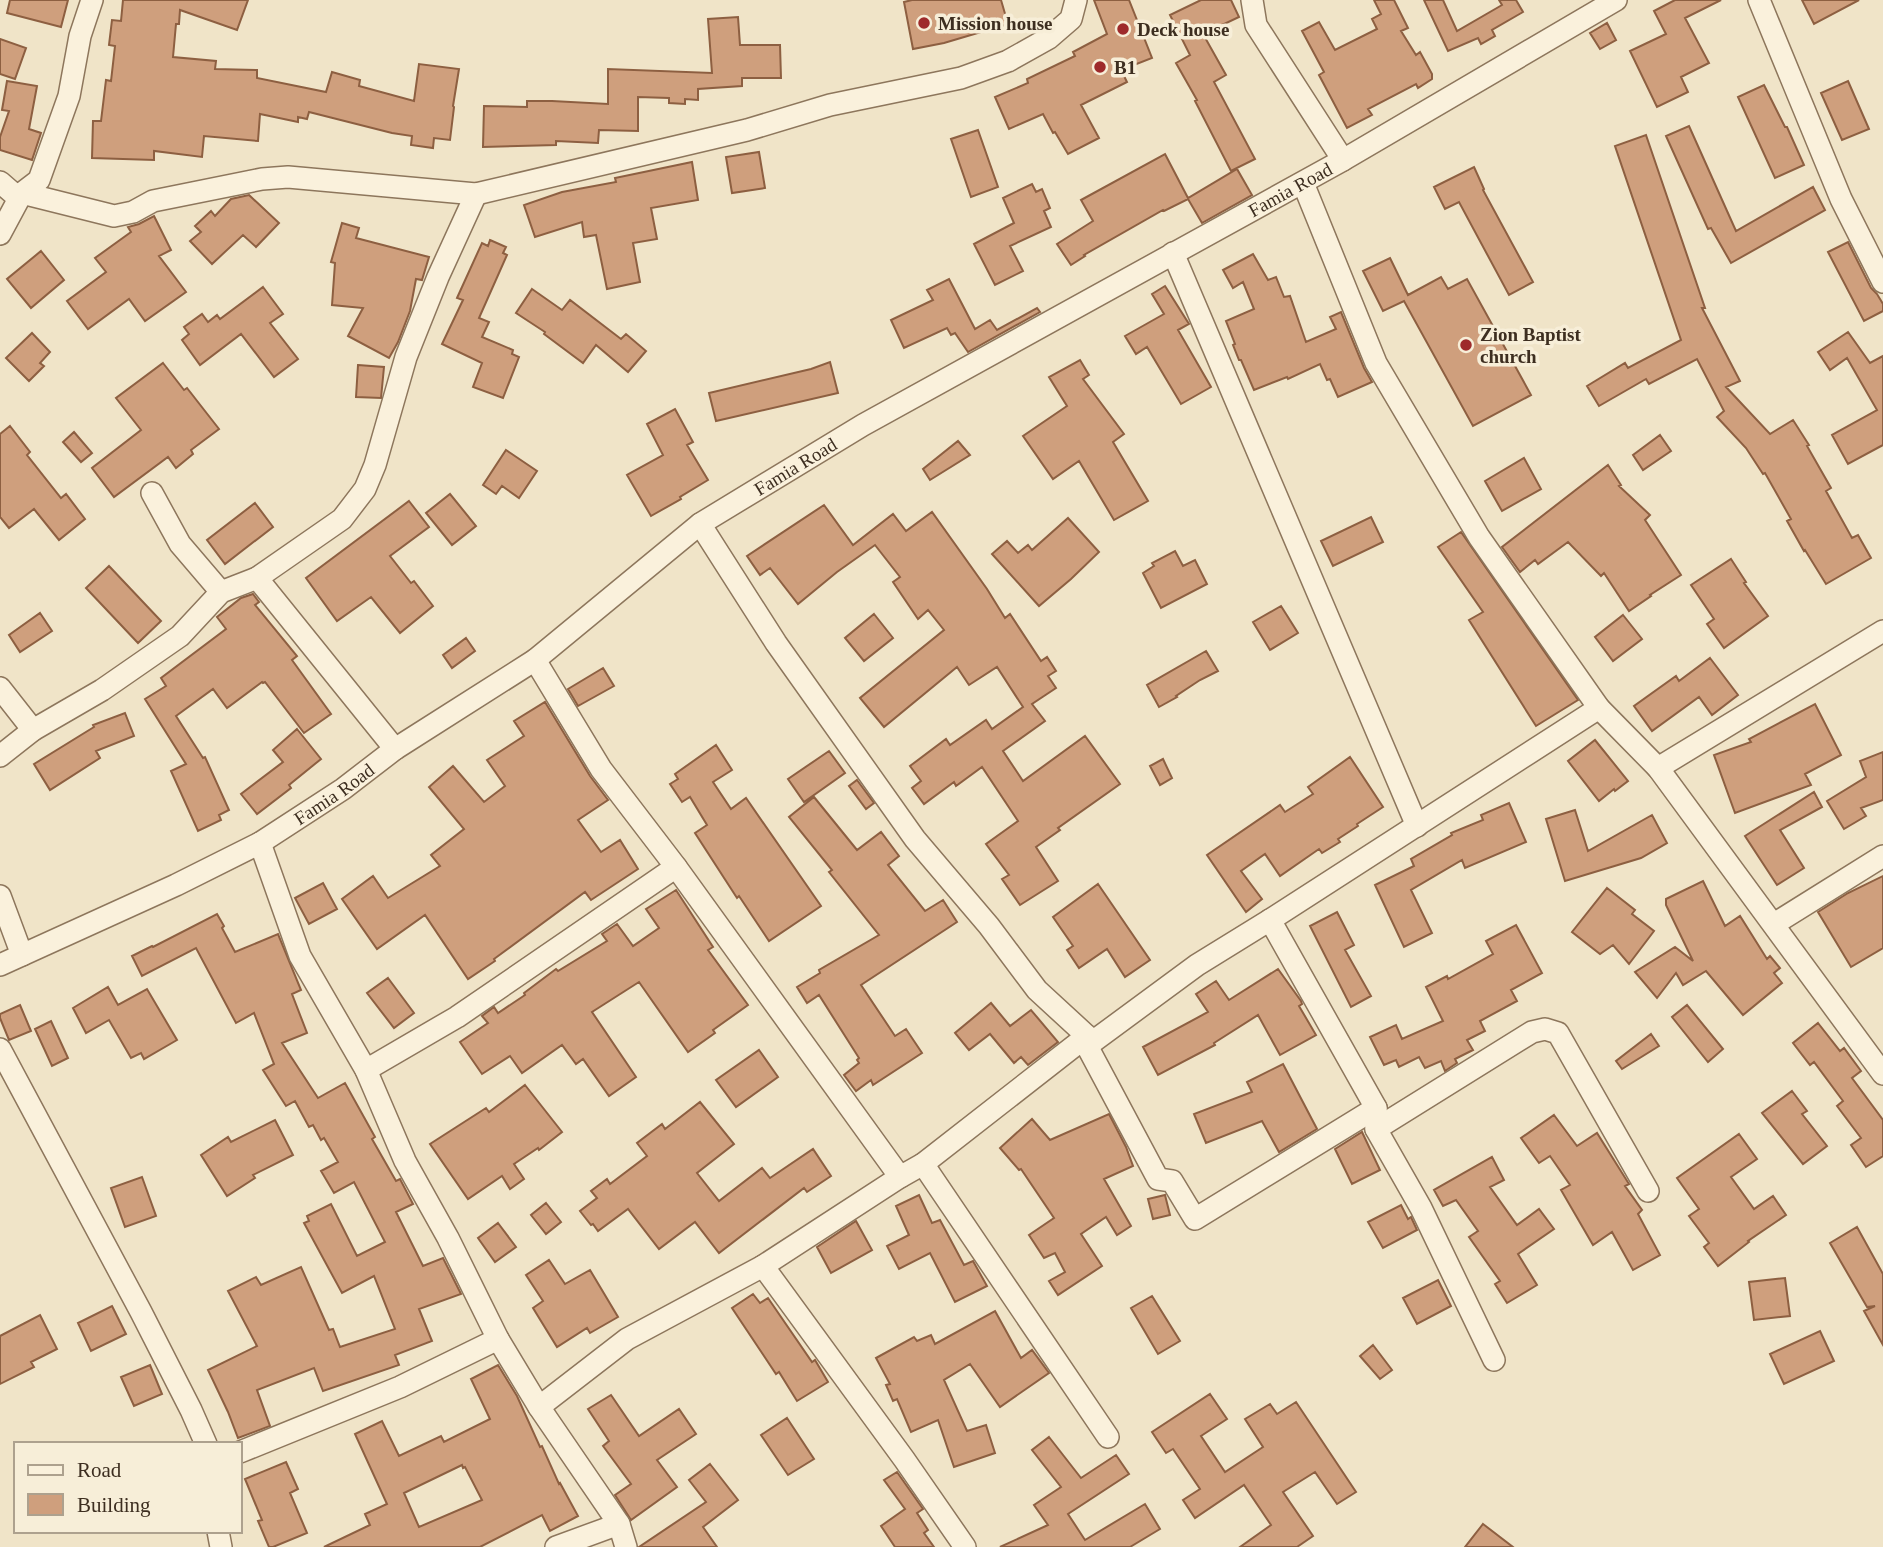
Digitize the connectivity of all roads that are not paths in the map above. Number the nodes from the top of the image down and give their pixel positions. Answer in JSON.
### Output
{"nodes":[{"id":1,"x":92,"y":0,"type":"edge"},
{"id":2,"x":1076,"y":0,"type":"edge"},
{"id":3,"x":1252,"y":0,"type":"edge"},
{"id":4,"x":1616,"y":0,"type":"edge"},
{"id":5,"x":1759,"y":0,"type":"edge"},
{"id":6,"x":1343,"y":160,"type":"junction"},
{"id":7,"x":0,"y":182,"type":"edge"},
{"id":8,"x":1303,"y":183,"type":"junction"},
{"id":9,"x":22,"y":193,"type":"junction"},
{"id":10,"x":476,"y":194,"type":"junction"},
{"id":11,"x":0,"y":234,"type":"edge"},
{"id":12,"x":1174,"y":253,"type":"junction"},
{"id":13,"x":1883,"y":282,"type":"edge"},
{"id":14,"x":152,"y":493,"type":"dead end"},
{"id":15,"x":700,"y":524,"type":"junction"},
{"id":16,"x":257,"y":578,"type":"junction"},
{"id":17,"x":221,"y":592,"type":"junction"},
{"id":18,"x":1883,"y":631,"type":"edge"},
{"id":19,"x":535,"y":660,"type":"junction"},
{"id":20,"x":0,"y":688,"type":"edge"},
{"id":21,"x":1600,"y":708,"type":"junction"},
{"id":22,"x":33,"y":730,"type":"junction"},
{"id":23,"x":395,"y":749,"type":"junction"},
{"id":24,"x":0,"y":756,"type":"edge"},
{"id":25,"x":1658,"y":768,"type":"junction"},
{"id":26,"x":1417,"y":826,"type":"junction"},
{"id":27,"x":260,"y":843,"type":"junction"},
{"id":28,"x":1883,"y":856,"type":"edge"},
{"id":29,"x":676,"y":867,"type":"junction"},
{"id":30,"x":0,"y":897,"type":"edge"},
{"id":31,"x":1270,"y":920,"type":"junction"},
{"id":32,"x":1774,"y":924,"type":"junction"},
{"id":33,"x":22,"y":955,"type":"junction"},
{"id":34,"x":0,"y":965,"type":"edge"},
{"id":35,"x":1087,"y":1040,"type":"junction"},
{"id":36,"x":0,"y":1049,"type":"edge"},
{"id":37,"x":1881,"y":1068,"type":"edge"},
{"id":38,"x":366,"y":1070,"type":"junction"},
{"id":39,"x":1376,"y":1118,"type":"junction"},
{"id":40,"x":923,"y":1164,"type":"junction"},
{"id":41,"x":900,"y":1177,"type":"junction"},
{"id":42,"x":1648,"y":1191,"type":"dead end"},
{"id":43,"x":763,"y":1266,"type":"junction"},
{"id":44,"x":498,"y":1339,"type":"junction"},
{"id":45,"x":1494,"y":1360,"type":"dead end"},
{"id":46,"x":539,"y":1407,"type":"junction"},
{"id":47,"x":1108,"y":1437,"type":"dead end"},
{"id":48,"x":205,"y":1442,"type":"edge"},
{"id":49,"x":242,"y":1451,"type":"edge"},
{"id":50,"x":619,"y":1524,"type":"junction"},
{"id":51,"x":556,"y":1547,"type":"edge"},
{"id":52,"x":626,"y":1547,"type":"edge"},
{"id":53,"x":965,"y":1547,"type":"edge"}],
"edges":[{"from":1,"to":9,"type":"street"},
{"from":2,"to":10,"type":"street"},
{"from":3,"to":6,"type":"street"},
{"from":4,"to":6,"type":"street","name":"Famia Road"},
{"from":5,"to":13,"type":"street"},
{"from":6,"to":8,"type":"street","name":"Famia Road"},
{"from":7,"to":9,"type":"street"},
{"from":8,"to":12,"type":"street","name":"Famia Road"},
{"from":8,"to":21,"type":"street"},
{"from":9,"to":10,"type":"street"},
{"from":9,"to":11,"type":"street"},
{"from":10,"to":16,"type":"street"},
{"from":12,"to":15,"type":"street","name":"Famia Road"},
{"from":12,"to":26,"type":"street"},
{"from":14,"to":17,"type":"street"},
{"from":15,"to":19,"type":"street","name":"Famia Road"},
{"from":15,"to":35,"type":"street"},
{"from":16,"to":17,"type":"street"},
{"from":16,"to":23,"type":"street"},
{"from":17,"to":22,"type":"street"},
{"from":18,"to":25,"type":"street"},
{"from":19,"to":23,"type":"street","name":"Famia Road"},
{"from":19,"to":29,"type":"street"},
{"from":20,"to":22,"type":"street"},
{"from":21,"to":25,"type":"street"},
{"from":21,"to":26,"type":"street"},
{"from":22,"to":24,"type":"street"},
{"from":23,"to":27,"type":"street","name":"Famia Road"},
{"from":25,"to":32,"type":"street"},
{"from":26,"to":31,"type":"street"},
{"from":27,"to":33,"type":"street","name":"Famia Road"},
{"from":27,"to":38,"type":"street"},
{"from":28,"to":32,"type":"street"},
{"from":29,"to":38,"type":"street"},
{"from":29,"to":41,"type":"street"},
{"from":30,"to":33,"type":"street"},
{"from":31,"to":35,"type":"street"},
{"from":31,"to":39,"type":"street"},
{"from":32,"to":37,"type":"street"},
{"from":33,"to":34,"type":"street","name":"Famia Road"},
{"from":35,"to":39,"type":"street"},
{"from":35,"to":40,"type":"street"},
{"from":36,"to":48,"type":"street"},
{"from":38,"to":44,"type":"street"},
{"from":39,"to":42,"type":"street"},
{"from":39,"to":45,"type":"street"},
{"from":40,"to":41,"type":"street"},
{"from":40,"to":47,"type":"street"},
{"from":41,"to":43,"type":"street"},
{"from":43,"to":46,"type":"street"},
{"from":43,"to":53,"type":"street"},
{"from":44,"to":46,"type":"street"},
{"from":44,"to":49,"type":"street"},
{"from":46,"to":50,"type":"street"},
{"from":50,"to":51,"type":"street"},
{"from":50,"to":52,"type":"street"}]}
